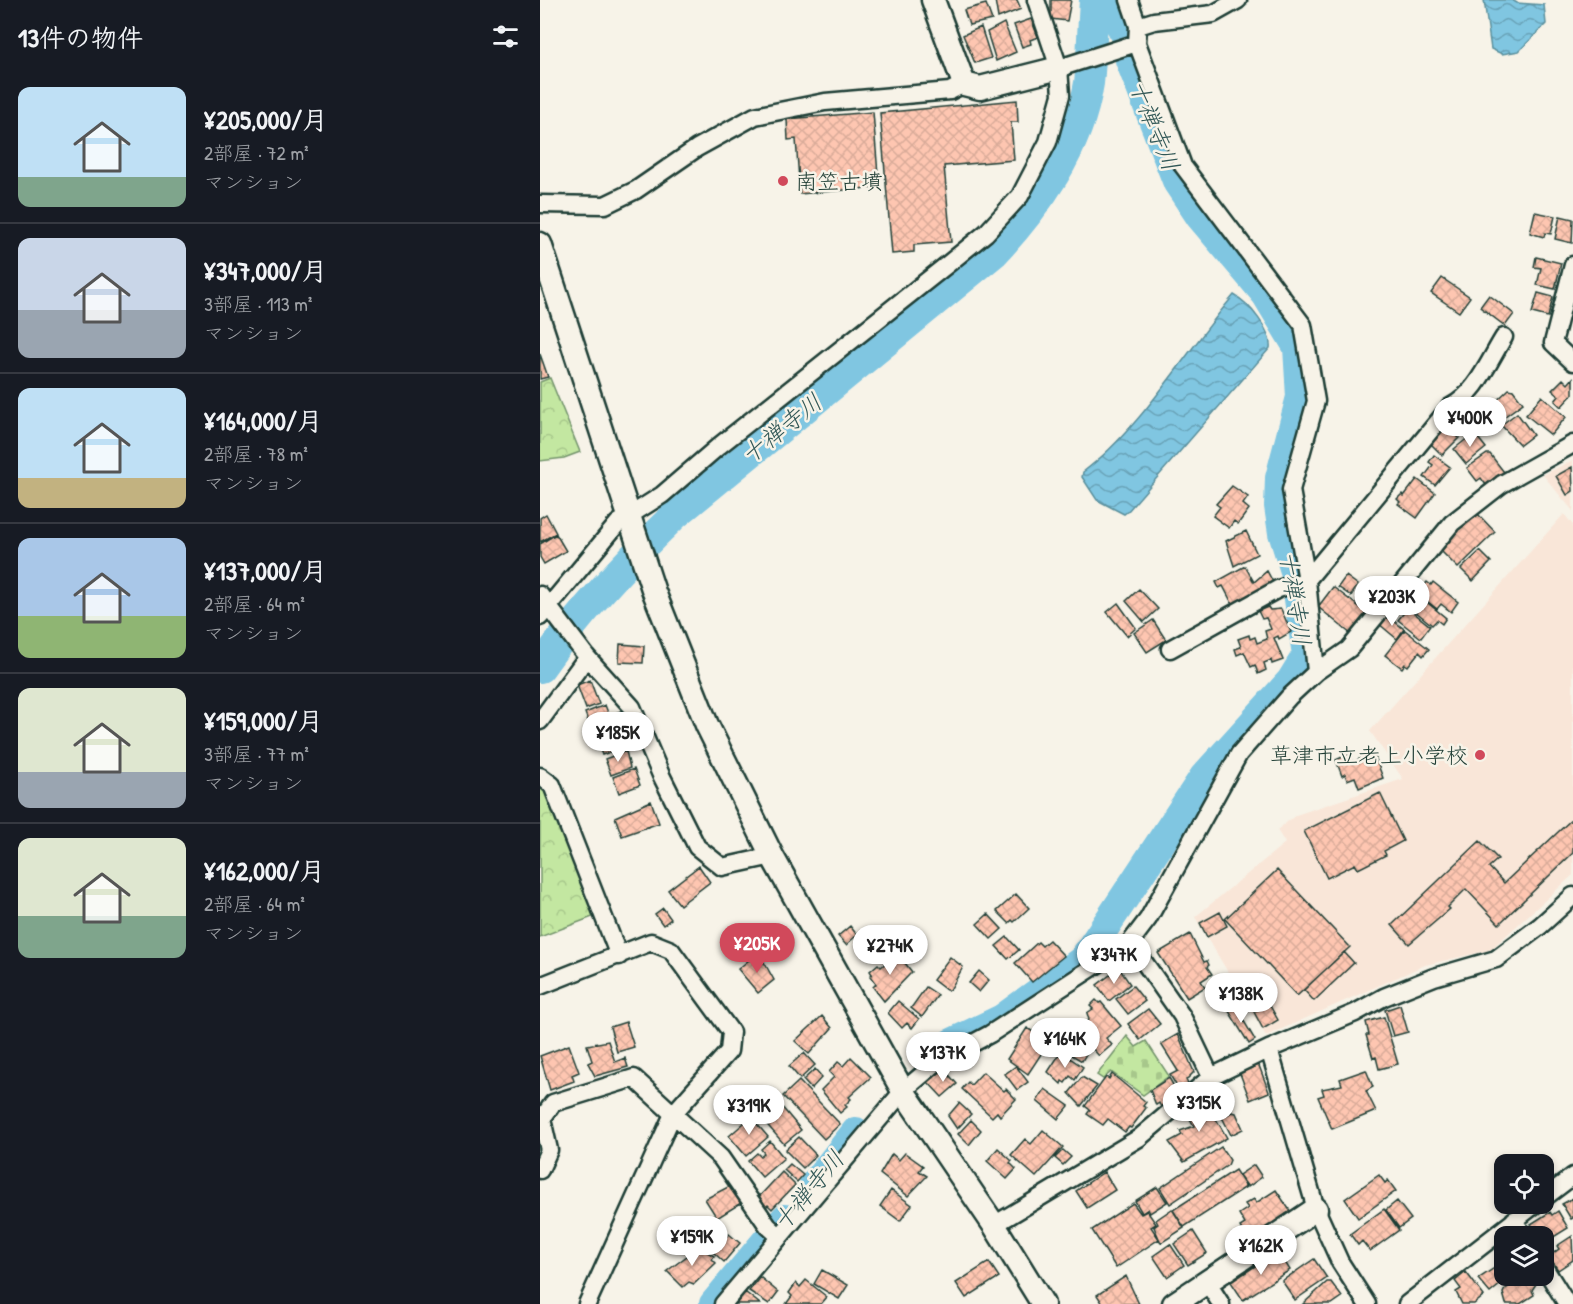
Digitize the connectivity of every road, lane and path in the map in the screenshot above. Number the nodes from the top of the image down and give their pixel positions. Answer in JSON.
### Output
{"nodes":[{"id":1,"x":933,"y":0,"type":"edge"},
{"id":2,"x":1036,"y":0,"type":"edge"},
{"id":3,"x":1129,"y":0,"type":"edge"},
{"id":4,"x":1238,"y":0,"type":"edge"},
{"id":5,"x":1138,"y":26,"type":"junction"},
{"id":6,"x":1137,"y":43,"type":"junction"},
{"id":7,"x":1069,"y":65,"type":"junction"},
{"id":8,"x":964,"y":84,"type":"junction"},
{"id":9,"x":540,"y":204,"type":"edge"},
{"id":10,"x":540,"y":244,"type":"edge"},
{"id":11,"x":1573,"y":265,"type":"edge"},
{"id":12,"x":1504,"y":337,"type":"dead end"},
{"id":13,"x":1573,"y":362,"type":"edge"},
{"id":14,"x":1573,"y":444,"type":"edge"},
{"id":15,"x":629,"y":516,"type":"junction"},
{"id":16,"x":1299,"y":582,"type":"junction"},
{"id":17,"x":542,"y":606,"type":"edge"},
{"id":18,"x":1170,"y":649,"type":"dead end"},
{"id":19,"x":583,"y":651,"type":"junction"},
{"id":20,"x":1316,"y":672,"type":"junction"},
{"id":21,"x":540,"y":721,"type":"edge"},
{"id":22,"x":540,"y":776,"type":"edge"},
{"id":23,"x":772,"y":856,"type":"junction"},
{"id":24,"x":1573,"y":896,"type":"edge"},
{"id":25,"x":1129,"y":944,"type":"junction"},
{"id":26,"x":619,"y":956,"type":"junction"},
{"id":27,"x":540,"y":986,"type":"edge"},
{"id":28,"x":1269,"y":1048,"type":"junction"},
{"id":29,"x":1211,"y":1077,"type":"junction"},
{"id":30,"x":903,"y":1091,"type":"junction"},
{"id":31,"x":673,"y":1114,"type":"junction"},
{"id":32,"x":540,"y":1170,"type":"edge"},
{"id":33,"x":1573,"y":1176,"type":"edge"},
{"id":34,"x":1554,"y":1190,"type":"edge"},
{"id":35,"x":1316,"y":1209,"type":"junction"},
{"id":36,"x":1522,"y":1214,"type":"edge"},
{"id":37,"x":1514,"y":1220,"type":"junction"},
{"id":38,"x":994,"y":1225,"type":"junction"},
{"id":39,"x":1518,"y":1226,"type":"edge"},
{"id":40,"x":779,"y":1236,"type":"junction"},
{"id":41,"x":1207,"y":1282,"type":"junction"},
{"id":42,"x":1554,"y":1283,"type":"edge"},
{"id":43,"x":587,"y":1304,"type":"edge"},
{"id":44,"x":723,"y":1304,"type":"edge"},
{"id":45,"x":1043,"y":1304,"type":"edge"},
{"id":46,"x":1174,"y":1304,"type":"edge"},
{"id":47,"x":1221,"y":1304,"type":"edge"},
{"id":48,"x":1367,"y":1304,"type":"edge"},
{"id":49,"x":1407,"y":1304,"type":"edge"},
{"id":50,"x":1567,"y":1304,"type":"edge"}],
"edges":[{"from":1,"to":8,"type":"street"},
{"from":2,"to":7,"type":"street"},
{"from":3,"to":5,"type":"street"},
{"from":4,"to":5,"type":"street"},
{"from":5,"to":6,"type":"street"},
{"from":6,"to":7,"type":"street"},
{"from":6,"to":16,"type":"street"},
{"from":7,"to":8,"type":"street"},
{"from":7,"to":15,"type":"street"},
{"from":8,"to":9,"type":"street"},
{"from":10,"to":15,"type":"street"},
{"from":11,"to":13,"type":"street"},
{"from":12,"to":16,"type":"street"},
{"from":14,"to":20,"type":"street"},
{"from":15,"to":17,"type":"street"},
{"from":15,"to":23,"type":"street"},
{"from":16,"to":18,"type":"street"},
{"from":16,"to":20,"type":"street"},
{"from":17,"to":19,"type":"street"},
{"from":19,"to":21,"type":"street"},
{"from":19,"to":23,"type":"street"},
{"from":20,"to":25,"type":"street"},
{"from":22,"to":26,"type":"street"},
{"from":23,"to":30,"type":"street"},
{"from":24,"to":28,"type":"street"},
{"from":25,"to":29,"type":"street"},
{"from":25,"to":30,"type":"street"},
{"from":26,"to":27,"type":"street"},
{"from":26,"to":31,"type":"street"},
{"from":28,"to":29,"type":"street"},
{"from":28,"to":35,"type":"street"},
{"from":29,"to":38,"type":"street"},
{"from":30,"to":38,"type":"street"},
{"from":30,"to":40,"type":"street"},
{"from":31,"to":32,"type":"street"},
{"from":31,"to":40,"type":"street"},
{"from":31,"to":43,"type":"street"},
{"from":33,"to":34,"type":"street"},
{"from":35,"to":41,"type":"street"},
{"from":35,"to":48,"type":"street"},
{"from":36,"to":37,"type":"street"},
{"from":37,"to":39,"type":"street"},
{"from":37,"to":49,"type":"street"},
{"from":38,"to":45,"type":"street"},
{"from":40,"to":44,"type":"street"},
{"from":41,"to":46,"type":"street"},
{"from":41,"to":47,"type":"street"},
{"from":42,"to":50,"type":"street"}]}
